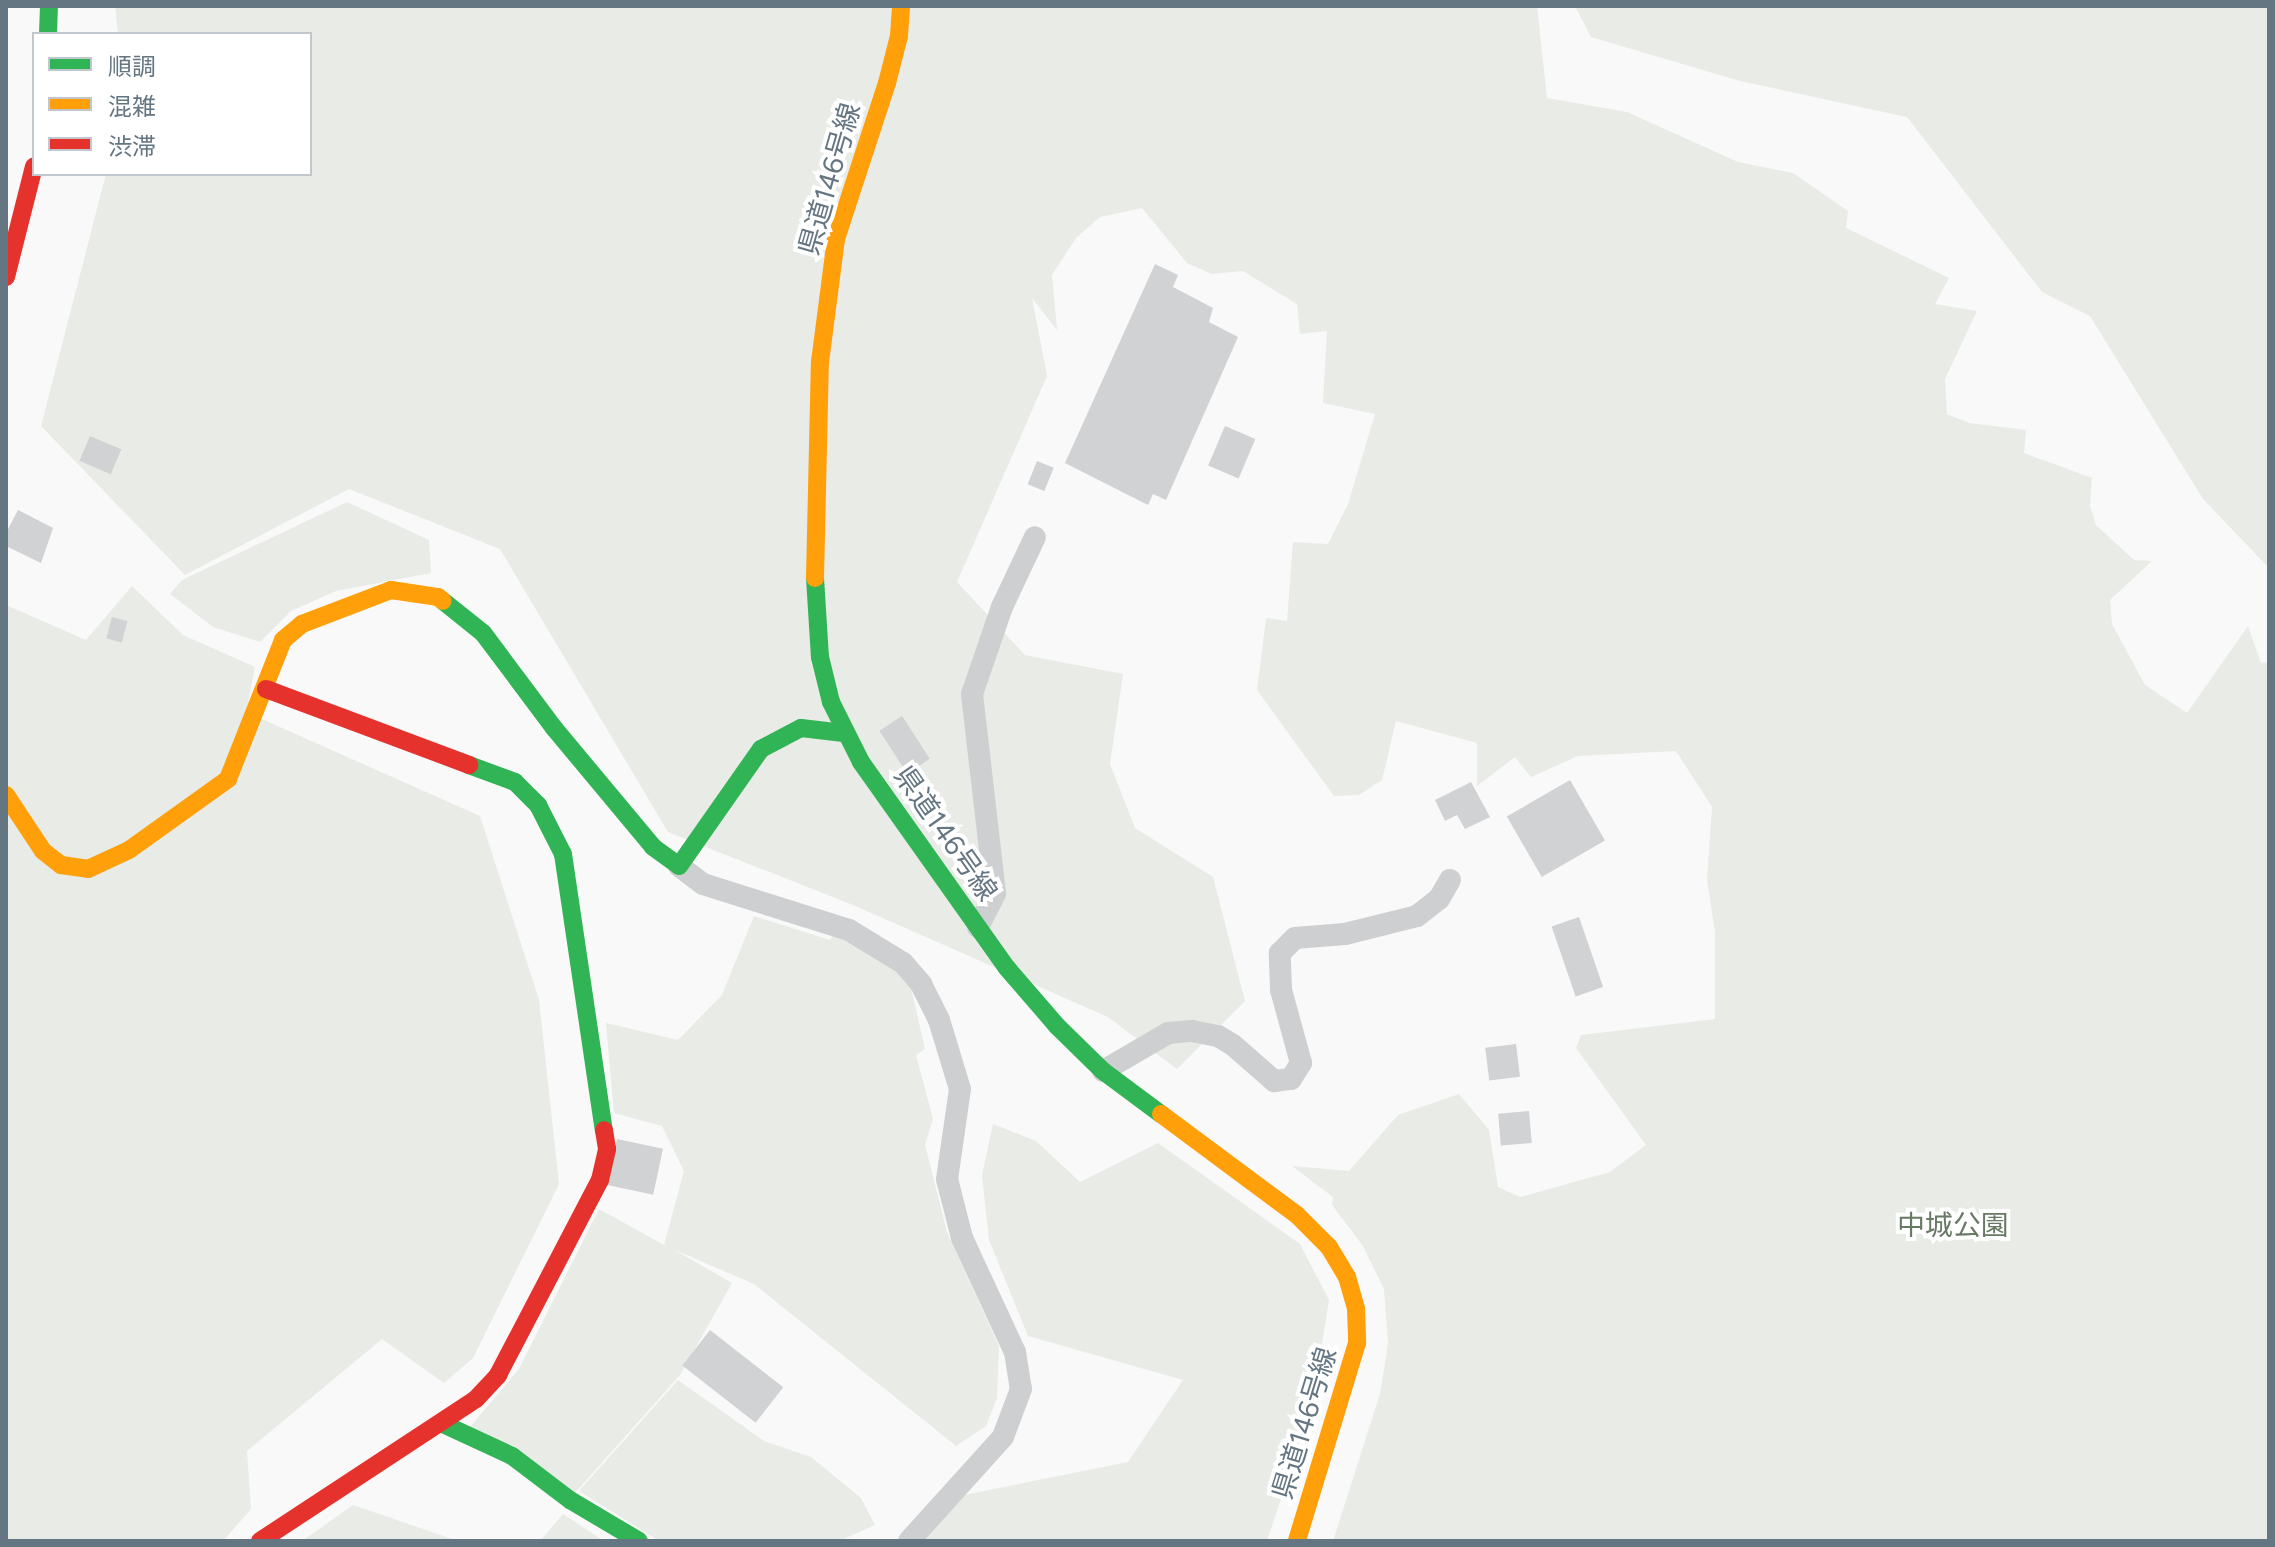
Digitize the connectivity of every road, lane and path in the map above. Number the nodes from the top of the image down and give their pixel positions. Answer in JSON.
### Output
{"nodes":[{"id":1,"x":49,"y":6,"type":"edge"},
{"id":2,"x":901,"y":6,"type":"edge"},
{"id":3,"x":48,"y":32,"type":"edge"},
{"id":4,"x":32,"y":173,"type":"edge"},
{"id":5,"x":6,"y":175,"type":"edge"},
{"id":6,"x":32,"y":176,"type":"edge"},
{"id":7,"x":6,"y":277,"type":"edge"},
{"id":8,"x":1035,"y":537,"type":"dead end"},
{"id":9,"x":266,"y":689,"type":"junction"},
{"id":10,"x":844,"y":733,"type":"junction"},
{"id":11,"x":6,"y":795,"type":"edge"},
{"id":12,"x":679,"y":866,"type":"junction"},
{"id":13,"x":1450,"y":880,"type":"dead end"},
{"id":14,"x":978,"y":927,"type":"junction"},
{"id":15,"x":1103,"y":1071,"type":"junction"},
{"id":16,"x":441,"y":1423,"type":"junction"},
{"id":17,"x":260,"y":1541,"type":"edge"},
{"id":18,"x":639,"y":1541,"type":"edge"},
{"id":19,"x":909,"y":1541,"type":"edge"},
{"id":20,"x":1297,"y":1541,"type":"edge"}],
"edges":[{"from":1,"to":3,"type":"main road"},
{"from":2,"to":10,"type":"main road","name":"県道146号線"},
{"from":4,"to":5,"type":"street"},
{"from":6,"to":7,"type":"main road"},
{"from":8,"to":14,"type":"street"},
{"from":9,"to":11,"type":"main road"},
{"from":9,"to":12,"type":"main road"},
{"from":9,"to":16,"type":"main road"},
{"from":10,"to":12,"type":"main road"},
{"from":10,"to":14,"type":"main road","name":"県道146号線"},
{"from":12,"to":19,"type":"street"},
{"from":13,"to":15,"type":"street"},
{"from":14,"to":15,"type":"main road","name":"県道146号線"},
{"from":15,"to":20,"type":"main road","name":"県道146号線"},
{"from":16,"to":17,"type":"main road"},
{"from":16,"to":18,"type":"main road"}]}
